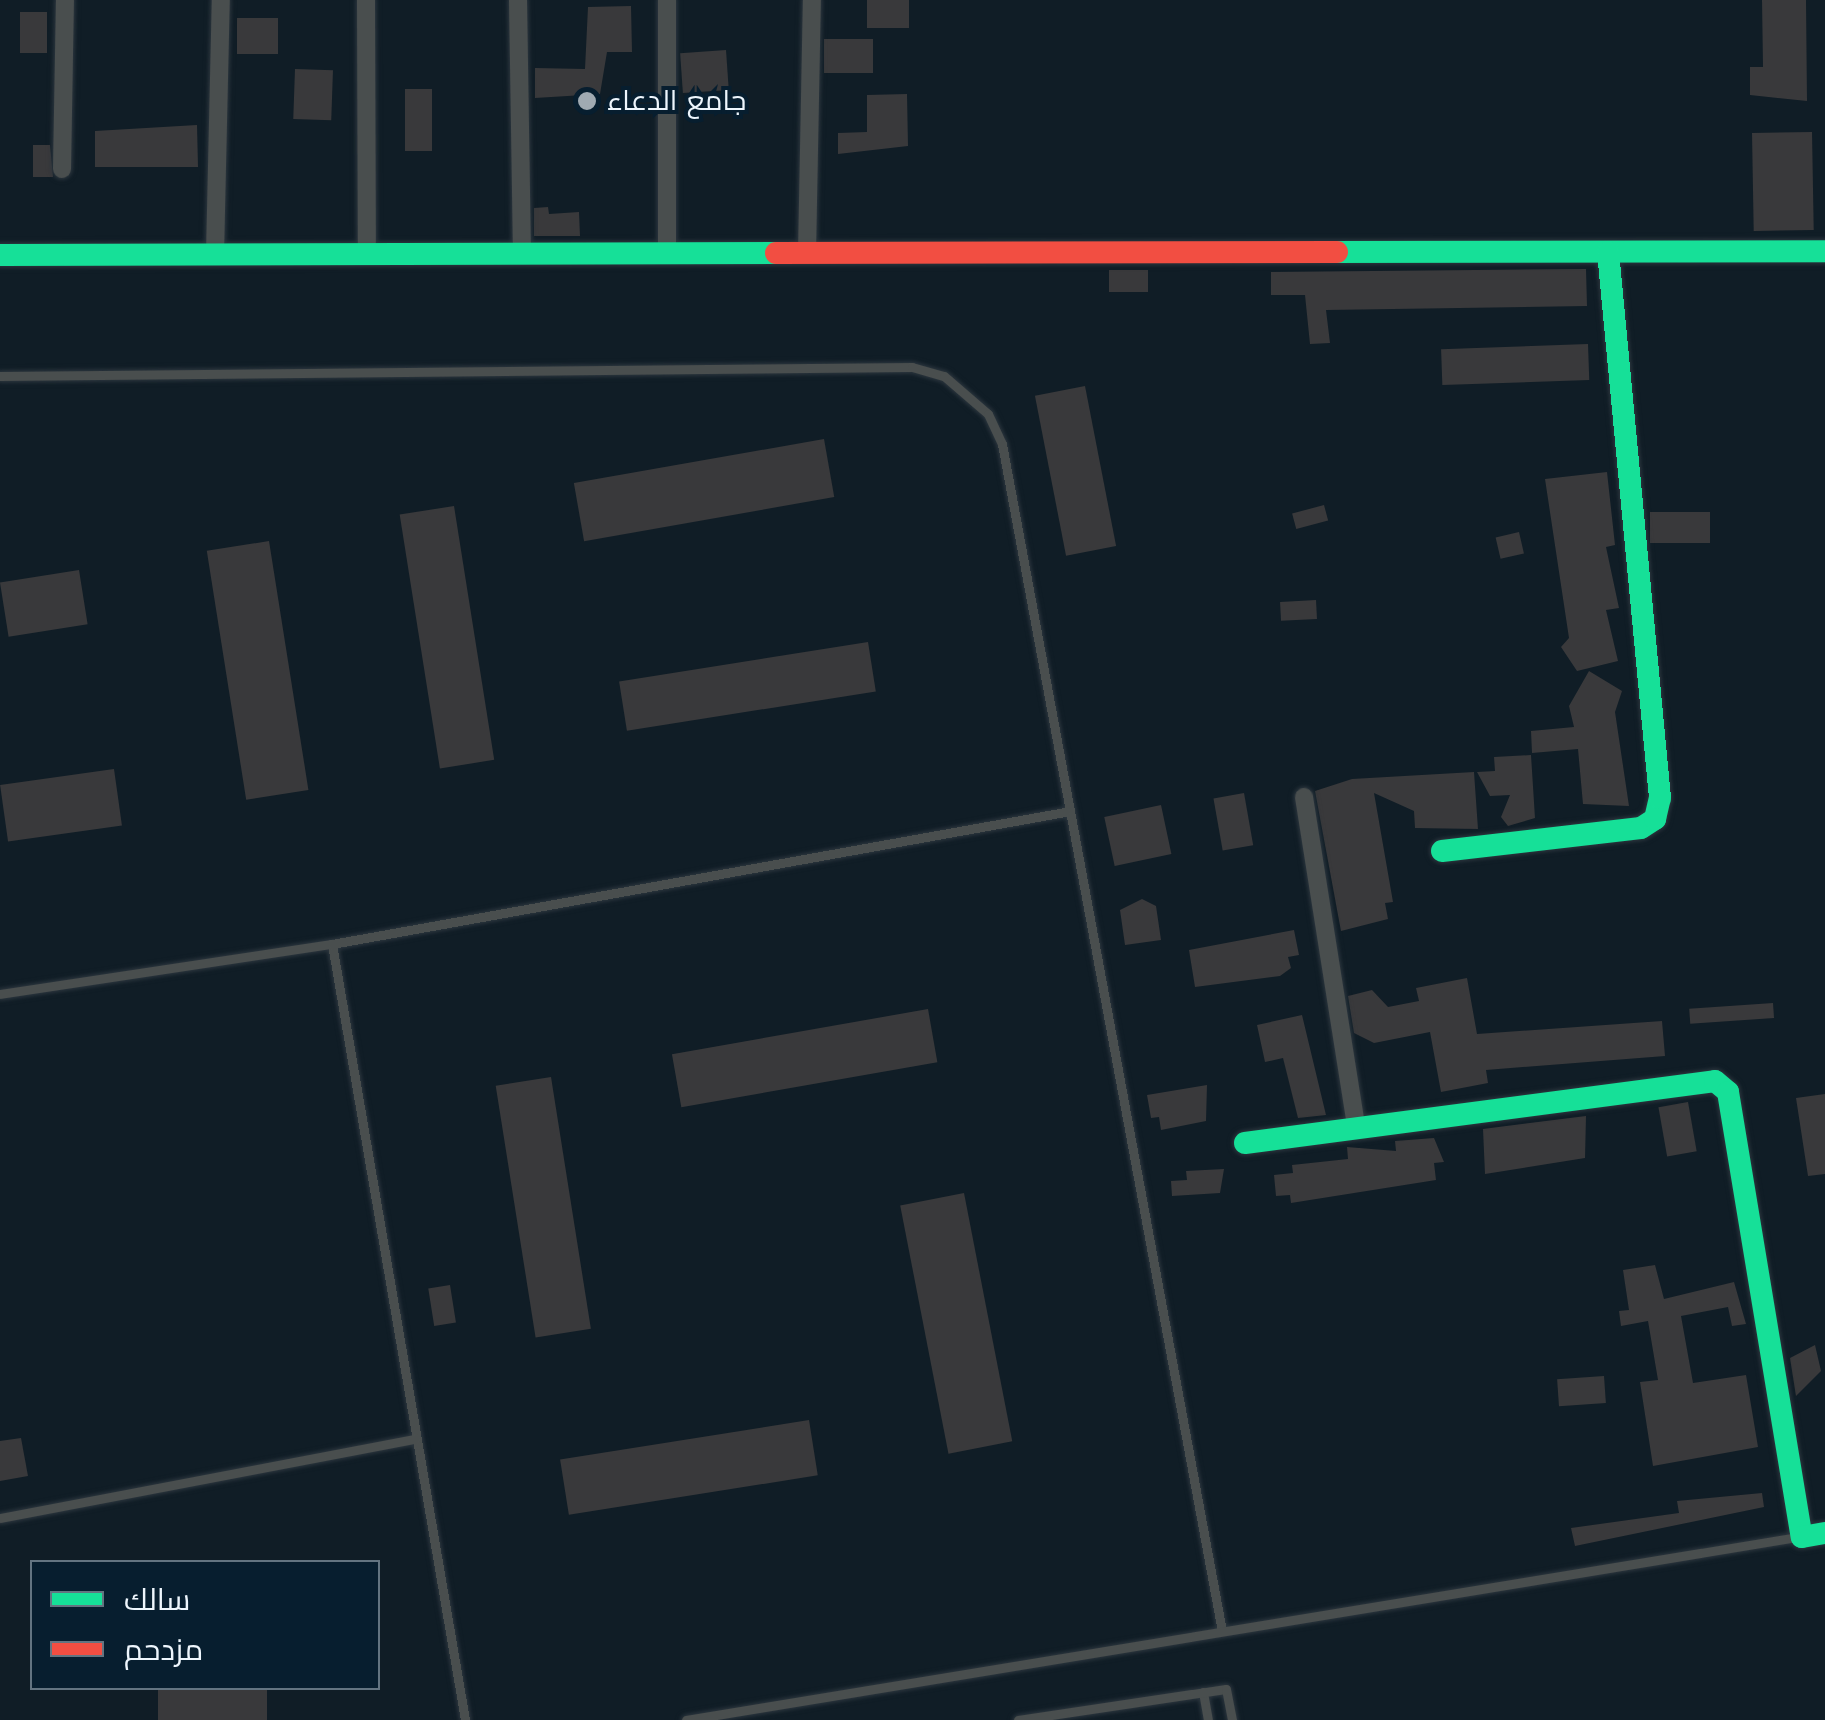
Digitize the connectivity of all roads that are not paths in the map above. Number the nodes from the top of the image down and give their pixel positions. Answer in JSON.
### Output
{"nodes":[{"id":1,"x":64,"y":0,"type":"edge"},
{"id":2,"x":221,"y":0,"type":"edge"},
{"id":3,"x":366,"y":0,"type":"edge"},
{"id":4,"x":518,"y":0,"type":"edge"},
{"id":5,"x":667,"y":0,"type":"edge"},
{"id":6,"x":812,"y":0,"type":"edge"},
{"id":7,"x":62,"y":169,"type":"dead end"},
{"id":8,"x":1825,"y":251,"type":"edge"},
{"id":9,"x":1608,"y":252,"type":"junction"},
{"id":10,"x":667,"y":254,"type":"junction"},
{"id":11,"x":807,"y":254,"type":"junction"},
{"id":12,"x":0,"y":255,"type":"edge"},
{"id":13,"x":367,"y":255,"type":"junction"},
{"id":14,"x":522,"y":255,"type":"junction"},
{"id":15,"x":215,"y":256,"type":"junction"},
{"id":16,"x":0,"y":376,"type":"edge"},
{"id":17,"x":1304,"y":797,"type":"dead end"},
{"id":18,"x":1066,"y":812,"type":"junction"},
{"id":19,"x":1442,"y":851,"type":"dead end"},
{"id":20,"x":332,"y":944,"type":"junction"},
{"id":21,"x":0,"y":994,"type":"edge"},
{"id":22,"x":1356,"y":1127,"type":"junction"},
{"id":23,"x":1245,"y":1143,"type":"dead end"},
{"id":24,"x":416,"y":1439,"type":"junction"},
{"id":25,"x":0,"y":1518,"type":"edge"},
{"id":26,"x":1813,"y":1535,"type":"edge"},
{"id":27,"x":1222,"y":1630,"type":"junction"},
{"id":28,"x":1202,"y":1692,"type":"junction"},
{"id":29,"x":465,"y":1720,"type":"edge"},
{"id":30,"x":686,"y":1720,"type":"edge"},
{"id":31,"x":1018,"y":1720,"type":"edge"},
{"id":32,"x":1208,"y":1720,"type":"edge"},
{"id":33,"x":1232,"y":1720,"type":"edge"}],
"edges":[{"from":1,"to":7,"type":"street"},
{"from":2,"to":15,"type":"street"},
{"from":3,"to":13,"type":"street"},
{"from":4,"to":14,"type":"street"},
{"from":5,"to":10,"type":"street"},
{"from":6,"to":11,"type":"street"},
{"from":8,"to":9,"type":"street"},
{"from":9,"to":11,"type":"street"},
{"from":9,"to":19,"type":"street"},
{"from":10,"to":11,"type":"street"},
{"from":10,"to":14,"type":"street"},
{"from":12,"to":15,"type":"street"},
{"from":13,"to":14,"type":"street"},
{"from":13,"to":15,"type":"street"},
{"from":16,"to":18,"type":"lane"},
{"from":17,"to":22,"type":"street"},
{"from":18,"to":20,"type":"lane"},
{"from":18,"to":27,"type":"lane"},
{"from":20,"to":21,"type":"lane"},
{"from":20,"to":24,"type":"lane"},
{"from":22,"to":23,"type":"street"},
{"from":22,"to":26,"type":"street"},
{"from":24,"to":25,"type":"lane"},
{"from":24,"to":29,"type":"lane"},
{"from":26,"to":27,"type":"lane"},
{"from":27,"to":30,"type":"lane"},
{"from":28,"to":31,"type":"lane"},
{"from":28,"to":32,"type":"lane"},
{"from":28,"to":33,"type":"lane"}]}
